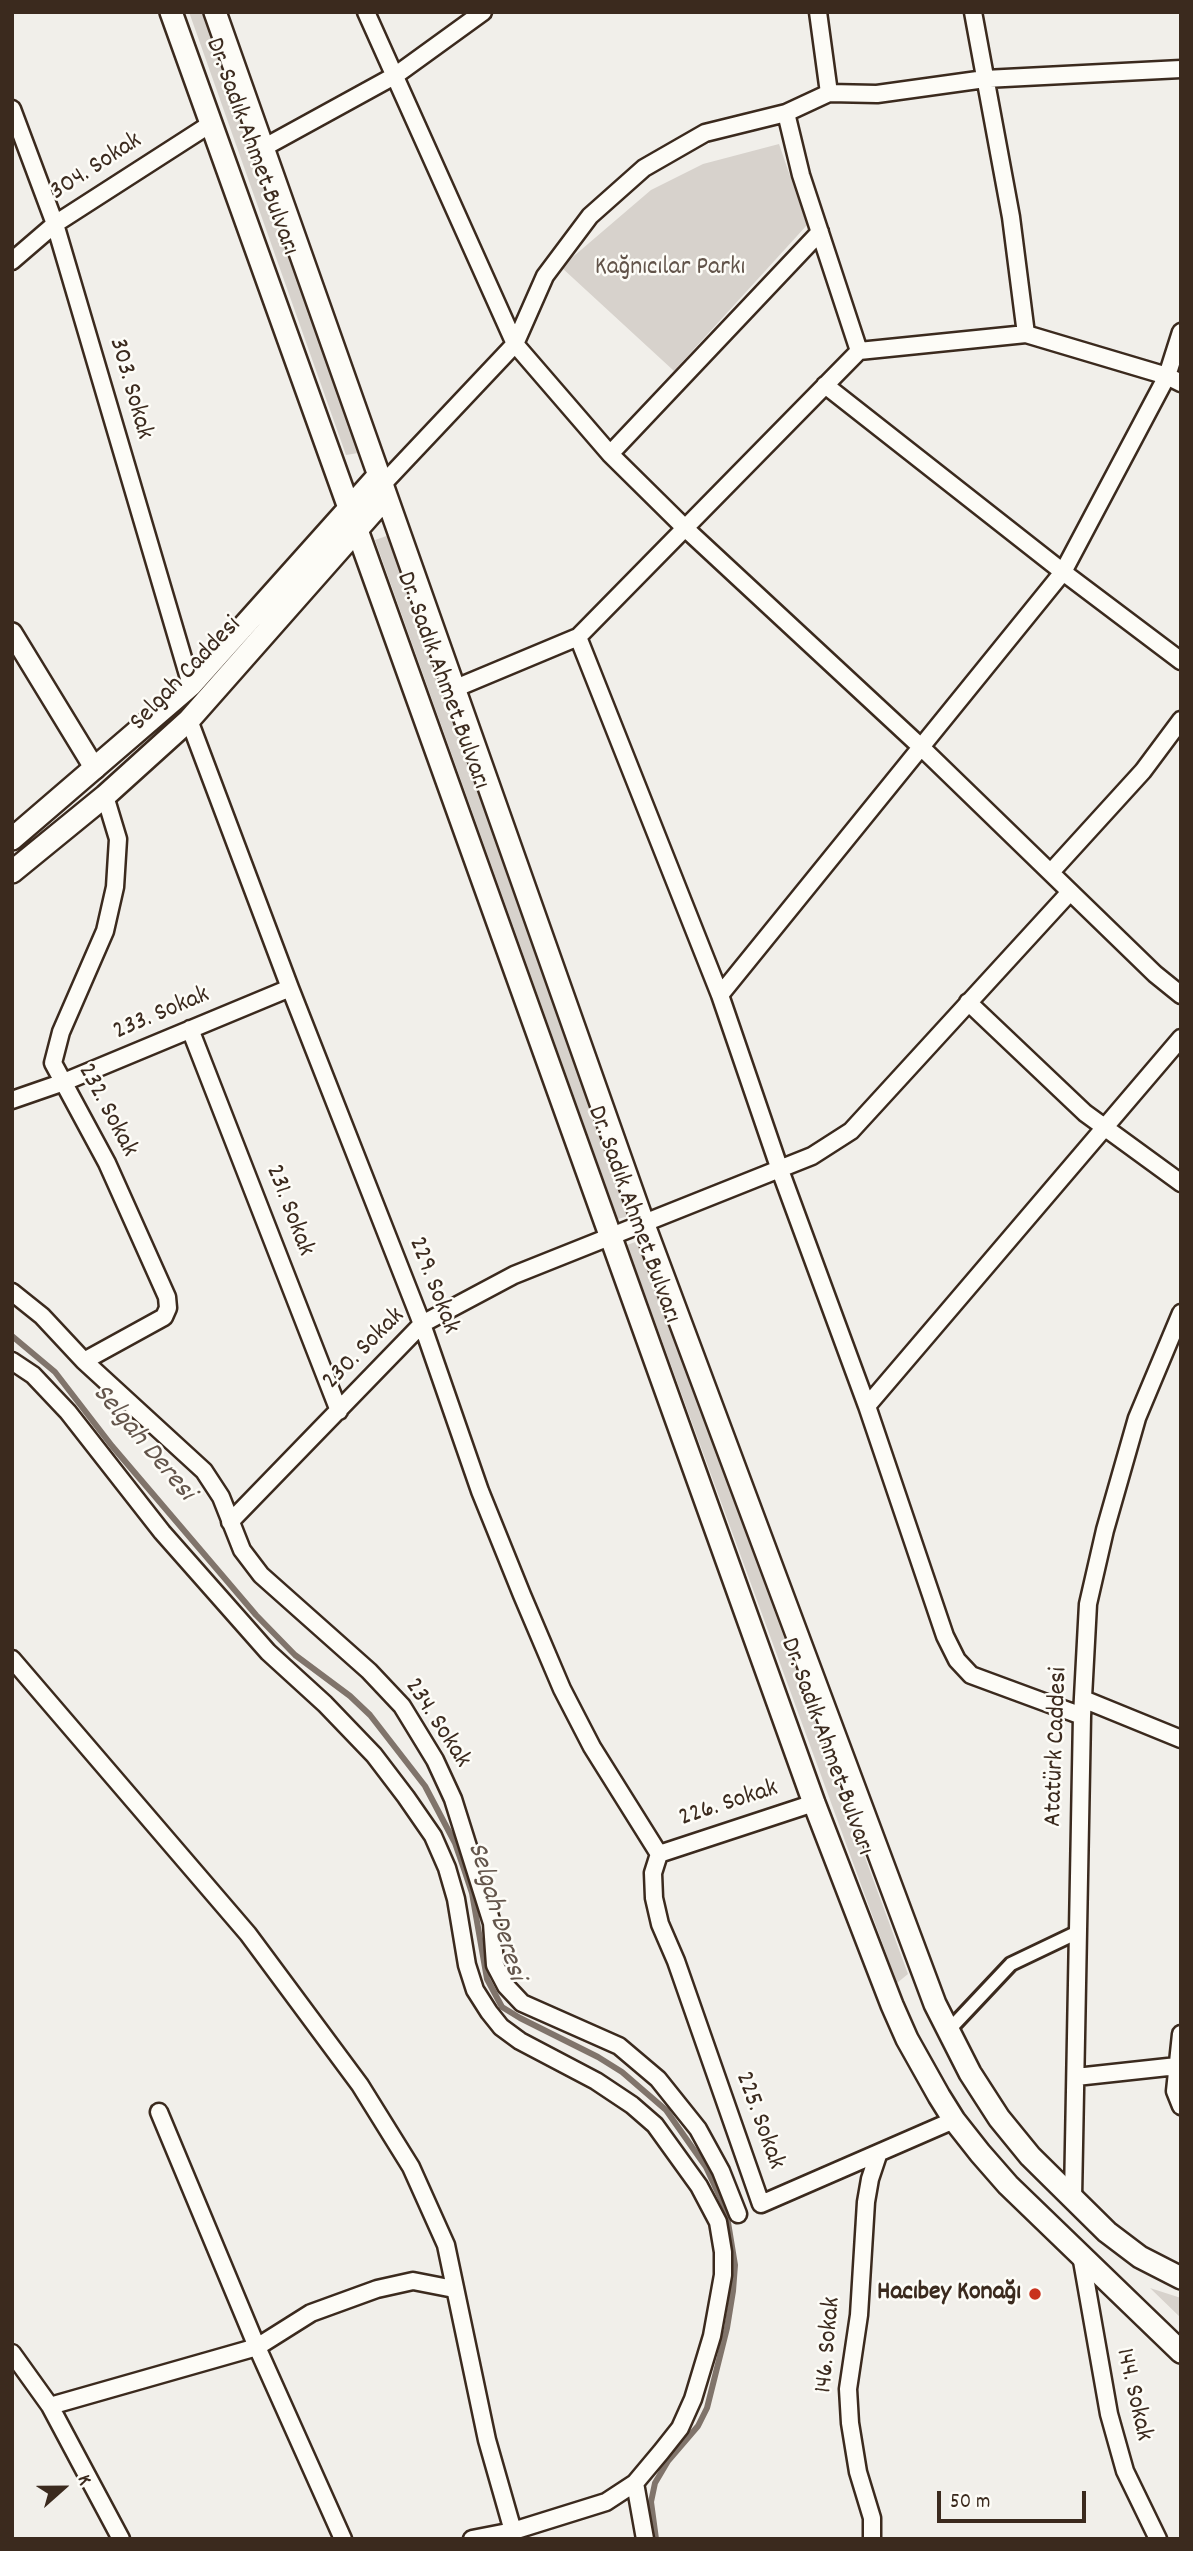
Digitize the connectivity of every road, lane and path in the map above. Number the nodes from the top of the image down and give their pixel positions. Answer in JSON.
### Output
{"nodes":[{"id":1,"x":171,"y":12,"type":"edge"},
{"id":2,"x":215,"y":12,"type":"edge"},
{"id":3,"x":366,"y":12,"type":"edge"},
{"id":4,"x":483,"y":12,"type":"edge"},
{"id":5,"x":818,"y":12,"type":"edge"},
{"id":6,"x":973,"y":12,"type":"edge"},
{"id":7,"x":1181,"y":69,"type":"edge"},
{"id":8,"x":396,"y":75,"type":"junction"},
{"id":9,"x":985,"y":79,"type":"junction"},
{"id":10,"x":829,"y":93,"type":"junction"},
{"id":11,"x":12,"y":109,"type":"edge"},
{"id":12,"x":786,"y":113,"type":"junction"},
{"id":13,"x":212,"y":123,"type":"junction"},
{"id":14,"x":263,"y":148,"type":"junction"},
{"id":15,"x":55,"y":224,"type":"junction"},
{"id":16,"x":820,"y":232,"type":"junction"},
{"id":17,"x":12,"y":261,"type":"edge"},
{"id":18,"x":1181,"y":332,"type":"edge"},
{"id":19,"x":1026,"y":334,"type":"junction"},
{"id":20,"x":515,"y":344,"type":"junction"},
{"id":21,"x":859,"y":351,"type":"junction"},
{"id":22,"x":1174,"y":380,"type":"edge"},
{"id":23,"x":825,"y":385,"type":"junction"},
{"id":24,"x":610,"y":454,"type":"junction"},
{"id":25,"x":381,"y":487,"type":"junction"},
{"id":26,"x":349,"y":508,"type":"junction"},
{"id":27,"x":686,"y":529,"type":"junction"},
{"id":28,"x":358,"y":530,"type":"junction"},
{"id":29,"x":1063,"y":572,"type":"junction"},
{"id":30,"x":12,"y":633,"type":"edge"},
{"id":31,"x":579,"y":637,"type":"junction"},
{"id":32,"x":1181,"y":661,"type":"edge"},
{"id":33,"x":191,"y":685,"type":"junction"},
{"id":34,"x":456,"y":688,"type":"junction"},
{"id":35,"x":189,"y":720,"type":"junction"},
{"id":36,"x":1181,"y":720,"type":"edge"},
{"id":37,"x":921,"y":747,"type":"junction"},
{"id":38,"x":96,"y":769,"type":"junction"},
{"id":39,"x":105,"y":796,"type":"junction"},
{"id":40,"x":12,"y":839,"type":"edge"},
{"id":41,"x":12,"y":872,"type":"edge"},
{"id":42,"x":1051,"y":872,"type":"junction"},
{"id":43,"x":1070,"y":892,"type":"junction"},
{"id":44,"x":290,"y":988,"type":"junction"},
{"id":45,"x":720,"y":995,"type":"junction"},
{"id":46,"x":1181,"y":995,"type":"edge"},
{"id":47,"x":968,"y":1002,"type":"junction"},
{"id":48,"x":190,"y":1030,"type":"junction"},
{"id":49,"x":1181,"y":1038,"type":"edge"},
{"id":50,"x":64,"y":1082,"type":"junction"},
{"id":51,"x":12,"y":1100,"type":"edge"},
{"id":52,"x":1105,"y":1127,"type":"junction"},
{"id":53,"x":780,"y":1170,"type":"junction"},
{"id":54,"x":1181,"y":1183,"type":"edge"},
{"id":55,"x":644,"y":1225,"type":"junction"},
{"id":56,"x":610,"y":1237,"type":"junction"},
{"id":57,"x":12,"y":1293,"type":"edge"},
{"id":58,"x":1181,"y":1313,"type":"edge"},
{"id":59,"x":422,"y":1324,"type":"junction"},
{"id":60,"x":12,"y":1361,"type":"edge"},
{"id":61,"x":84,"y":1361,"type":"junction"},
{"id":62,"x":867,"y":1406,"type":"junction"},
{"id":63,"x":339,"y":1410,"type":"junction"},
{"id":64,"x":230,"y":1522,"type":"junction"},
{"id":65,"x":12,"y":1659,"type":"edge"},
{"id":66,"x":1083,"y":1699,"type":"junction"},
{"id":67,"x":1082,"y":1716,"type":"junction"},
{"id":68,"x":1181,"y":1739,"type":"edge"},
{"id":69,"x":814,"y":1803,"type":"junction"},
{"id":70,"x":659,"y":1854,"type":"junction"},
{"id":71,"x":1078,"y":1932,"type":"junction"},
{"id":72,"x":948,"y":2031,"type":"junction"},
{"id":73,"x":1181,"y":2035,"type":"edge"},
{"id":74,"x":1177,"y":2067,"type":"junction"},
{"id":75,"x":1076,"y":2077,"type":"junction"},
{"id":76,"x":1181,"y":2106,"type":"edge"},
{"id":77,"x":159,"y":2112,"type":"dead end"},
{"id":78,"x":954,"y":2120,"type":"junction"},
{"id":79,"x":878,"y":2154,"type":"junction"},
{"id":80,"x":1073,"y":2198,"type":"junction"},
{"id":81,"x":761,"y":2204,"type":"junction"},
{"id":82,"x":738,"y":2214,"type":"junction"},
{"id":83,"x":718,"y":2222,"type":"junction"},
{"id":84,"x":1081,"y":2255,"type":"junction"},
{"id":85,"x":1181,"y":2278,"type":"edge"},
{"id":86,"x":454,"y":2289,"type":"junction"},
{"id":87,"x":257,"y":2347,"type":"junction"},
{"id":88,"x":1181,"y":2352,"type":"edge"},
{"id":89,"x":12,"y":2353,"type":"edge"},
{"id":90,"x":50,"y":2406,"type":"junction"},
{"id":91,"x":635,"y":2483,"type":"junction"},
{"id":92,"x":513,"y":2531,"type":"junction"},
{"id":93,"x":121,"y":2539,"type":"edge"},
{"id":94,"x":343,"y":2539,"type":"edge"},
{"id":95,"x":472,"y":2539,"type":"edge"},
{"id":96,"x":645,"y":2539,"type":"edge"},
{"id":97,"x":872,"y":2539,"type":"edge"},
{"id":98,"x":1158,"y":2539,"type":"edge"}],
"edges":[{"from":1,"to":13,"type":"main road","name":"Dr. Sadık Ahmet Bulvarı"},
{"from":2,"to":14,"type":"main road","name":"Dr. Sadık Ahmet Bulvarı"},
{"from":3,"to":8,"type":"street"},
{"from":4,"to":8,"type":"street"},
{"from":5,"to":10,"type":"street"},
{"from":6,"to":9,"type":"street"},
{"from":7,"to":9,"type":"street"},
{"from":8,"to":14,"type":"street"},
{"from":8,"to":20,"type":"street"},
{"from":9,"to":10,"type":"street"},
{"from":9,"to":19,"type":"street"},
{"from":10,"to":12,"type":"street"},
{"from":11,"to":15,"type":"street","name":"303. Sokak"},
{"from":12,"to":16,"type":"street"},
{"from":12,"to":20,"type":"street"},
{"from":13,"to":15,"type":"street","name":"304. Sokak"},
{"from":13,"to":26,"type":"main road","name":"Dr. Sadık Ahmet Bulvarı"},
{"from":14,"to":25,"type":"main road","name":"Dr. Sadık Ahmet Bulvarı"},
{"from":15,"to":17,"type":"street","name":"304. Sokak"},
{"from":15,"to":33,"type":"street","name":"303. Sokak"},
{"from":16,"to":21,"type":"street"},
{"from":16,"to":24,"type":"street"},
{"from":18,"to":22,"type":"street"},
{"from":19,"to":21,"type":"street"},
{"from":19,"to":22,"type":"street"},
{"from":20,"to":24,"type":"street"},
{"from":20,"to":25,"type":"street"},
{"from":21,"to":23,"type":"street"},
{"from":22,"to":29,"type":"street"},
{"from":23,"to":27,"type":"street"},
{"from":23,"to":29,"type":"street"},
{"from":24,"to":27,"type":"street"},
{"from":25,"to":26,"type":"main road","name":"Selgah Caddesi"},
{"from":25,"to":28,"type":"main road","name":"Selgah Caddesi"},
{"from":25,"to":34,"type":"main road","name":"Dr. Sadık Ahmet Bulvarı"},
{"from":26,"to":28,"type":"main road","name":"Dr. Sadık Ahmet Bulvarı"},
{"from":26,"to":33,"type":"main road","name":"Selgah Caddesi"},
{"from":27,"to":31,"type":"street"},
{"from":27,"to":37,"type":"street"},
{"from":28,"to":35,"type":"main road","name":"Selgah Caddesi"},
{"from":28,"to":56,"type":"main road","name":"Dr. Sadık Ahmet Bulvarı"},
{"from":29,"to":32,"type":"street"},
{"from":29,"to":37,"type":"street"},
{"from":30,"to":38,"type":"street"},
{"from":31,"to":34,"type":"street"},
{"from":31,"to":45,"type":"street"},
{"from":33,"to":38,"type":"main road","name":"Selgah Caddesi"},
{"from":34,"to":55,"type":"main road","name":"Dr. Sadık Ahmet Bulvarı"},
{"from":35,"to":39,"type":"main road","name":"Selgah Caddesi"},
{"from":35,"to":44,"type":"street","name":"229. Sokak"},
{"from":36,"to":42,"type":"street"},
{"from":37,"to":42,"type":"street"},
{"from":37,"to":45,"type":"street"},
{"from":38,"to":40,"type":"main road","name":"Selgah Caddesi"},
{"from":39,"to":41,"type":"main road","name":"Selgah Caddesi"},
{"from":39,"to":50,"type":"street","name":"232. Sokak"},
{"from":42,"to":43,"type":"street"},
{"from":43,"to":46,"type":"street"},
{"from":43,"to":47,"type":"street","name":"230. Sokak"},
{"from":44,"to":48,"type":"street","name":"233. Sokak"},
{"from":44,"to":59,"type":"street","name":"229. Sokak"},
{"from":45,"to":53,"type":"street"},
{"from":47,"to":52,"type":"street"},
{"from":47,"to":53,"type":"street","name":"230. Sokak"},
{"from":48,"to":50,"type":"street","name":"233. Sokak"},
{"from":48,"to":63,"type":"street","name":"231. Sokak"},
{"from":49,"to":52,"type":"street"},
{"from":50,"to":51,"type":"street","name":"233. Sokak"},
{"from":50,"to":61,"type":"street","name":"232. Sokak"},
{"from":52,"to":54,"type":"street"},
{"from":52,"to":62,"type":"street"},
{"from":53,"to":55,"type":"street","name":"230. Sokak"},
{"from":53,"to":62,"type":"street"},
{"from":55,"to":56,"type":"street","name":"230. Sokak"},
{"from":55,"to":72,"type":"main road","name":"Dr. Sadık Ahmet Bulvarı"},
{"from":56,"to":59,"type":"street","name":"230. Sokak"},
{"from":56,"to":69,"type":"main road","name":"Dr. Sadık Ahmet Bulvarı"},
{"from":57,"to":61,"type":"street","name":"234. Sokak"},
{"from":58,"to":66,"type":"street","name":"Atatürk Caddesi"},
{"from":59,"to":63,"type":"street","name":"230. Sokak"},
{"from":59,"to":70,"type":"street","name":"229. Sokak"},
{"from":60,"to":83,"type":"street"},
{"from":61,"to":64,"type":"street","name":"234. Sokak"},
{"from":62,"to":67,"type":"street"},
{"from":63,"to":64,"type":"street","name":"230. Sokak"},
{"from":64,"to":82,"type":"street","name":"234. Sokak"},
{"from":65,"to":86,"type":"street"},
{"from":66,"to":67,"type":"street","name":"Atatürk Caddesi"},
{"from":66,"to":68,"type":"street"},
{"from":67,"to":71,"type":"street","name":"Atatürk Caddesi"},
{"from":69,"to":70,"type":"street","name":"226. Sokak"},
{"from":69,"to":78,"type":"main road","name":"Dr. Sadık Ahmet Bulvarı"},
{"from":70,"to":81,"type":"street","name":"225. Sokak"},
{"from":71,"to":72,"type":"street"},
{"from":71,"to":75,"type":"street","name":"Atatürk Caddesi"},
{"from":72,"to":80,"type":"main road","name":"Dr. Sadık Ahmet Bulvarı"},
{"from":73,"to":74,"type":"street"},
{"from":74,"to":75,"type":"street"},
{"from":74,"to":76,"type":"street"},
{"from":75,"to":80,"type":"street","name":"Atatürk Caddesi"},
{"from":77,"to":87,"type":"street"},
{"from":78,"to":79,"type":"street","name":"225. Sokak"},
{"from":78,"to":84,"type":"main road","name":"Dr. Sadık Ahmet Bulvarı"},
{"from":79,"to":81,"type":"street","name":"225. Sokak"},
{"from":79,"to":97,"type":"street","name":"146. Sokak"},
{"from":80,"to":85,"type":"main road","name":"Dr. Sadık Ahmet Bulvarı"},
{"from":81,"to":82,"type":"street"},
{"from":82,"to":83,"type":"street"},
{"from":83,"to":91,"type":"street"},
{"from":84,"to":88,"type":"main road","name":"Dr. Sadık Ahmet Bulvarı"},
{"from":84,"to":98,"type":"street","name":"144. Sokak"},
{"from":86,"to":87,"type":"street"},
{"from":86,"to":92,"type":"street"},
{"from":87,"to":90,"type":"street"},
{"from":87,"to":94,"type":"street"},
{"from":89,"to":90,"type":"street"},
{"from":90,"to":93,"type":"street"},
{"from":91,"to":92,"type":"street"},
{"from":91,"to":96,"type":"street"},
{"from":92,"to":95,"type":"street"}]}
